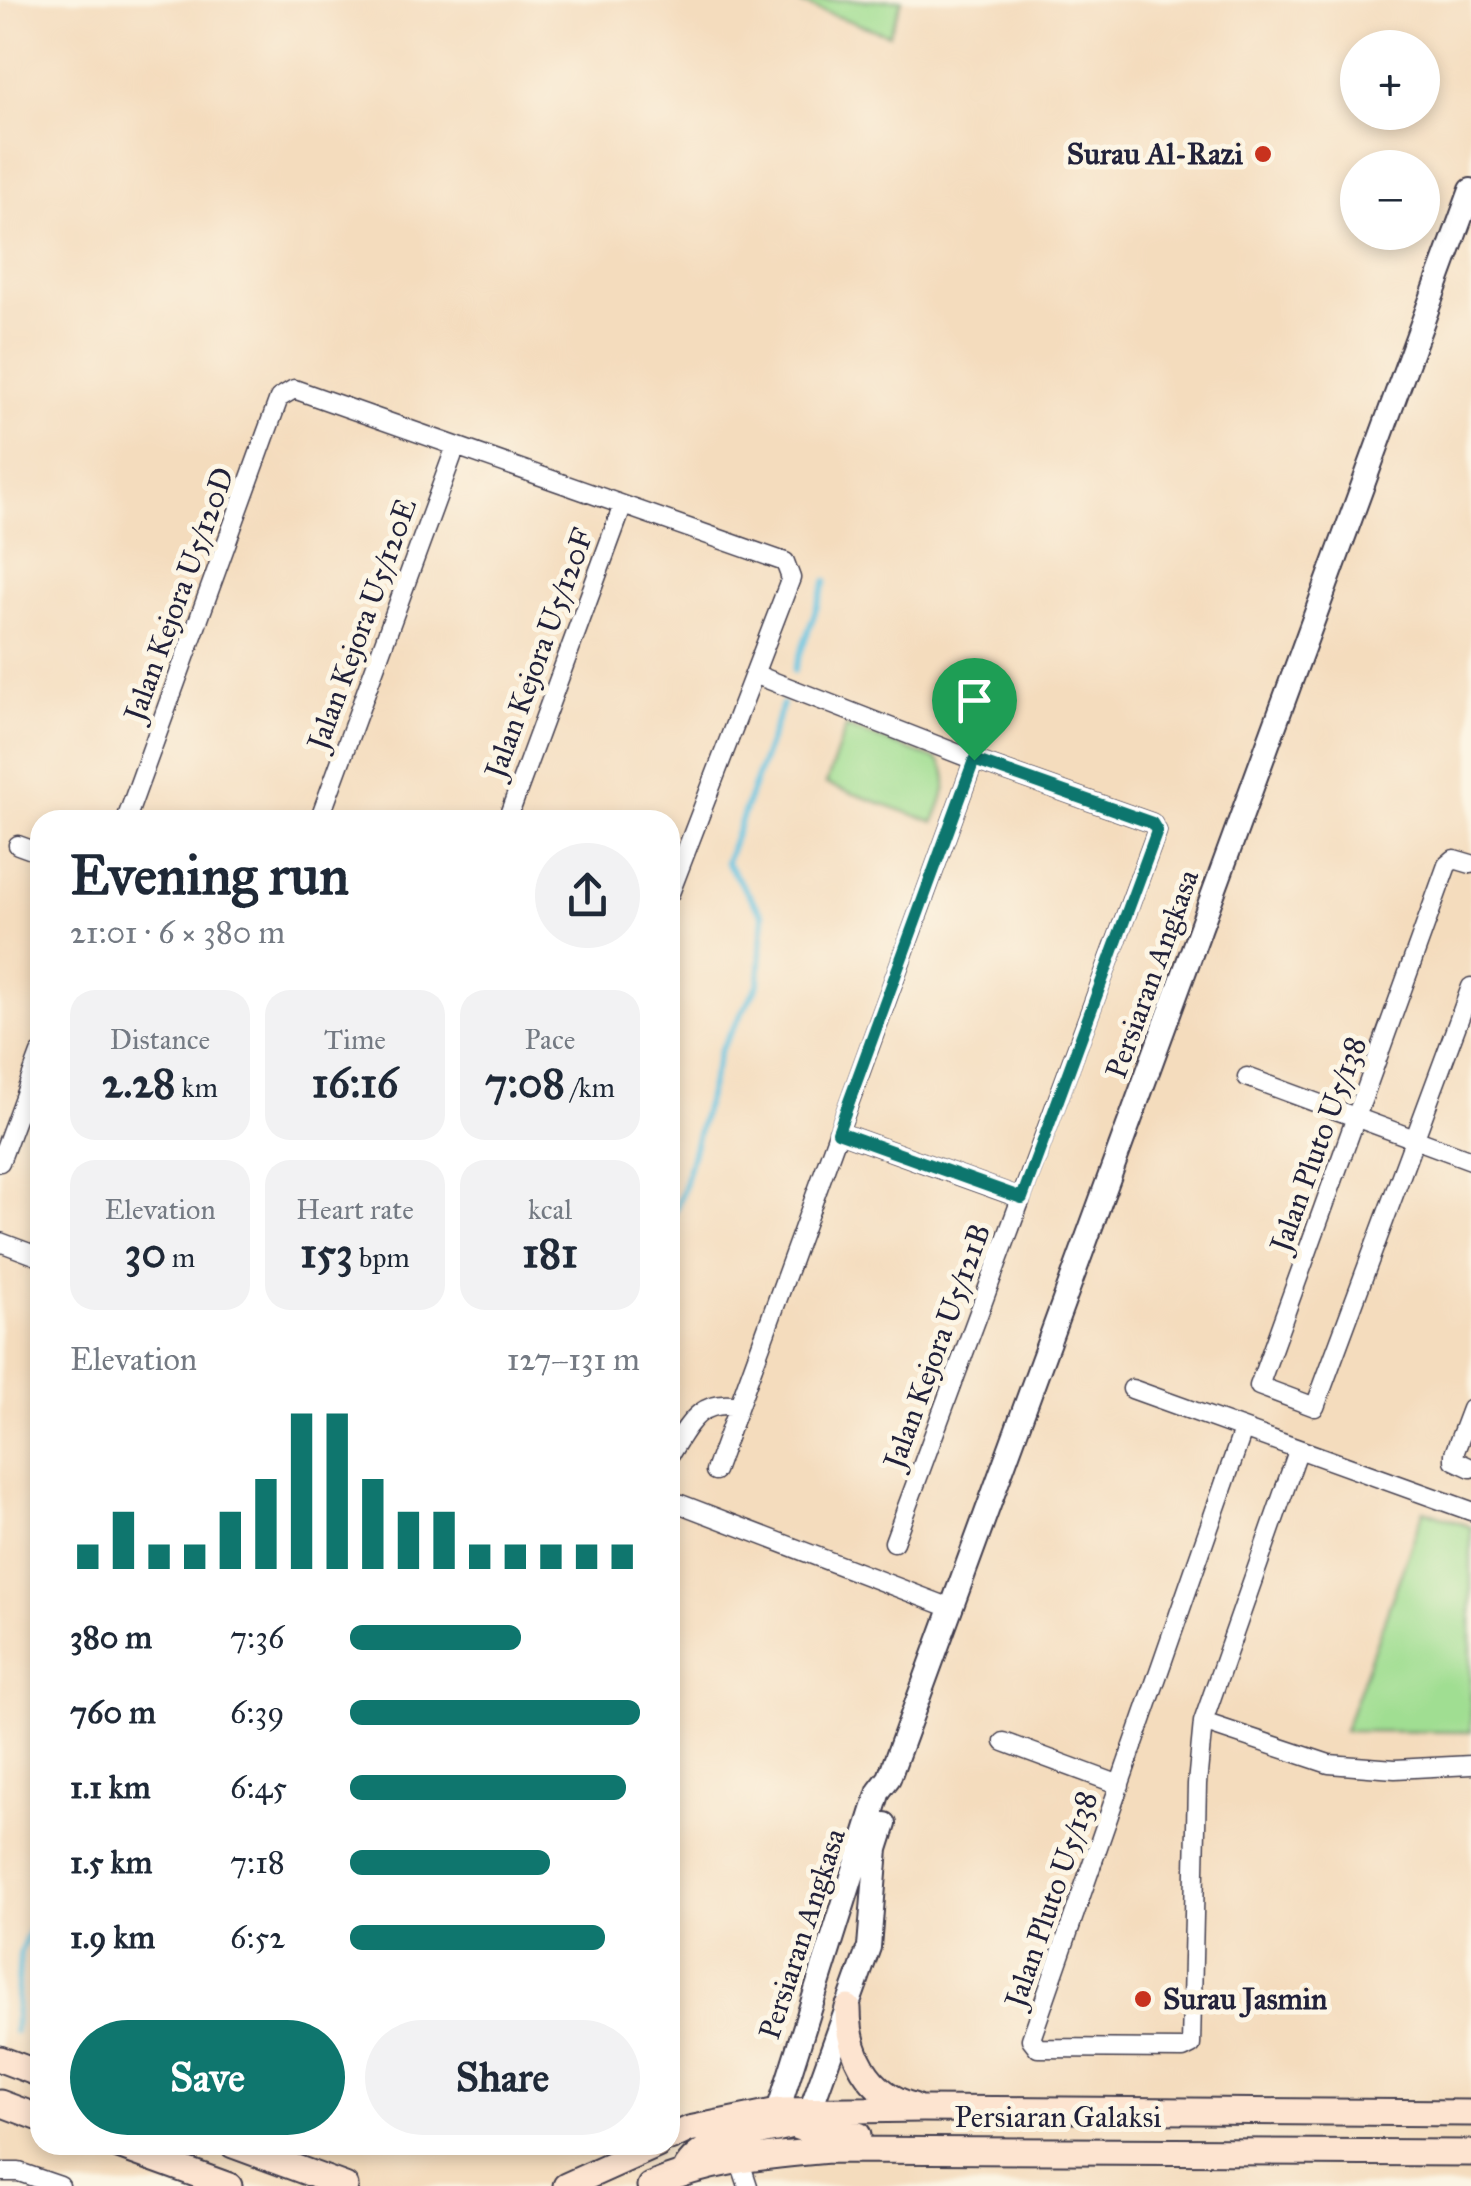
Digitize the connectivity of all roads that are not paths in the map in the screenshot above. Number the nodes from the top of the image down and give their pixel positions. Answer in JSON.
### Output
{"nodes":[{"id":1,"x":1471,"y":190,"type":"edge"},
{"id":2,"x":456,"y":446,"type":"junction"},
{"id":3,"x":623,"y":504,"type":"junction"},
{"id":4,"x":754,"y":674,"type":"junction"},
{"id":5,"x":974,"y":760,"type":"junction"},
{"id":6,"x":130,"y":810,"type":"edge"},
{"id":7,"x":322,"y":810,"type":"edge"},
{"id":8,"x":511,"y":810,"type":"edge"},
{"id":9,"x":18,"y":845,"type":"dead end"},
{"id":10,"x":30,"y":849,"type":"edge"},
{"id":11,"x":1471,"y":864,"type":"edge"},
{"id":12,"x":680,"y":866,"type":"edge"},
{"id":13,"x":1471,"y":988,"type":"edge"},
{"id":14,"x":1247,"y":1077,"type":"dead end"},
{"id":15,"x":30,"y":1081,"type":"edge"},
{"id":16,"x":1357,"y":1118,"type":"junction"},
{"id":17,"x":838,"y":1132,"type":"junction"},
{"id":18,"x":1414,"y":1139,"type":"junction"},
{"id":19,"x":1471,"y":1160,"type":"edge"},
{"id":20,"x":0,"y":1162,"type":"edge"},
{"id":21,"x":1022,"y":1198,"type":"junction"},
{"id":22,"x":0,"y":1242,"type":"edge"},
{"id":23,"x":30,"y":1253,"type":"edge"},
{"id":24,"x":1132,"y":1389,"type":"dead end"},
{"id":25,"x":738,"y":1406,"type":"junction"},
{"id":26,"x":1471,"y":1409,"type":"edge"},
{"id":27,"x":1243,"y":1430,"type":"junction"},
{"id":28,"x":680,"y":1440,"type":"edge"},
{"id":29,"x":1298,"y":1451,"type":"junction"},
{"id":30,"x":1471,"y":1468,"type":"edge"},
{"id":31,"x":714,"y":1471,"type":"dead end"},
{"id":32,"x":680,"y":1504,"type":"edge"},
{"id":33,"x":1471,"y":1511,"type":"edge"},
{"id":34,"x":894,"y":1542,"type":"dead end"},
{"id":35,"x":951,"y":1608,"type":"junction"},
{"id":36,"x":1203,"y":1722,"type":"junction"},
{"id":37,"x":1004,"y":1742,"type":"dead end"},
{"id":38,"x":1471,"y":1765,"type":"edge"},
{"id":39,"x":888,"y":1778,"type":"junction"},
{"id":40,"x":1120,"y":1785,"type":"junction"},
{"id":41,"x":848,"y":2008,"type":"junction"},
{"id":42,"x":0,"y":2060,"type":"edge"},
{"id":43,"x":30,"y":2070,"type":"edge"},
{"id":44,"x":0,"y":2103,"type":"edge"},
{"id":45,"x":923,"y":2109,"type":"junction"},
{"id":46,"x":30,"y":2114,"type":"edge"},
{"id":47,"x":1471,"y":2114,"type":"edge"},
{"id":48,"x":794,"y":2115,"type":"junction"},
{"id":49,"x":680,"y":2133,"type":"edge"},
{"id":50,"x":914,"y":2149,"type":"junction"},
{"id":51,"x":1471,"y":2152,"type":"edge"},
{"id":52,"x":144,"y":2155,"type":"edge"},
{"id":53,"x":261,"y":2155,"type":"edge"},
{"id":54,"x":635,"y":2155,"type":"edge"},
{"id":55,"x":739,"y":2159,"type":"junction"},
{"id":56,"x":684,"y":2171,"type":"junction"},
{"id":57,"x":0,"y":2172,"type":"edge"},
{"id":58,"x":60,"y":2186,"type":"edge"},
{"id":59,"x":229,"y":2186,"type":"edge"},
{"id":60,"x":345,"y":2186,"type":"edge"},
{"id":61,"x":566,"y":2186,"type":"edge"},
{"id":62,"x":650,"y":2186,"type":"edge"},
{"id":63,"x":748,"y":2186,"type":"edge"}],
"edges":[{"from":1,"to":35,"type":"street","name":"Persiaran Angkasa"},
{"from":2,"to":3,"type":"street"},
{"from":2,"to":6,"type":"street","name":"Jalan Kejora U5/120D"},
{"from":2,"to":7,"type":"street","name":"Jalan Kejora U5/120E"},
{"from":3,"to":4,"type":"street"},
{"from":3,"to":8,"type":"street","name":"Jalan Kejora U5/120F"},
{"from":4,"to":5,"type":"street"},
{"from":4,"to":12,"type":"street"},
{"from":5,"to":17,"type":"street"},
{"from":5,"to":21,"type":"street","name":"Jalan Kejora U5/121B"},
{"from":9,"to":10,"type":"street"},
{"from":11,"to":16,"type":"street","name":"Jalan Pluto U5/138"},
{"from":13,"to":18,"type":"street","name":"Jalan Pluto U5/138"},
{"from":14,"to":16,"type":"street"},
{"from":15,"to":20,"type":"street"},
{"from":16,"to":18,"type":"street"},
{"from":16,"to":18,"type":"street","name":"Jalan Pluto U5/138"},
{"from":17,"to":21,"type":"street"},
{"from":17,"to":25,"type":"street"},
{"from":18,"to":19,"type":"street"},
{"from":21,"to":34,"type":"street","name":"Jalan Kejora U5/121B"},
{"from":22,"to":23,"type":"street"},
{"from":24,"to":27,"type":"street"},
{"from":25,"to":28,"type":"street"},
{"from":25,"to":31,"type":"street"},
{"from":26,"to":30,"type":"street"},
{"from":27,"to":29,"type":"street"},
{"from":27,"to":40,"type":"street","name":"Jalan Pluto U5/138"},
{"from":29,"to":33,"type":"street"},
{"from":29,"to":36,"type":"street","name":"Jalan Pluto U5/138"},
{"from":32,"to":35,"type":"street"},
{"from":35,"to":39,"type":"street","name":"Persiaran Angkasa"},
{"from":36,"to":38,"type":"street"},
{"from":36,"to":40,"type":"street","name":"Jalan Pluto U5/138"},
{"from":37,"to":40,"type":"street"},
{"from":39,"to":41,"type":"street","name":"Persiaran Angkasa"},
{"from":39,"to":48,"type":"street","name":"Persiaran Angkasa"},
{"from":41,"to":45,"type":"main road"},
{"from":41,"to":48,"type":"street","name":"Persiaran Angkasa"},
{"from":42,"to":43,"type":"main road"},
{"from":44,"to":46,"type":"main road"},
{"from":45,"to":47,"type":"main road","name":"Persiaran Galaksi"},
{"from":45,"to":48,"type":"main road","name":"Persiaran Galaksi"},
{"from":48,"to":49,"type":"main road","name":"Persiaran Galaksi"},
{"from":48,"to":50,"type":"main road"},
{"from":48,"to":56,"type":"main road"},
{"from":50,"to":51,"type":"main road","name":"Persiaran Galaksi"},
{"from":50,"to":55,"type":"main road","name":"Persiaran Galaksi"},
{"from":52,"to":59,"type":"main road"},
{"from":53,"to":60,"type":"main road"},
{"from":54,"to":61,"type":"main road"},
{"from":55,"to":56,"type":"main road","name":"Persiaran Galaksi"},
{"from":55,"to":63,"type":"street"},
{"from":56,"to":62,"type":"main road","name":"Persiaran Galaksi"},
{"from":57,"to":58,"type":"street"}]}
